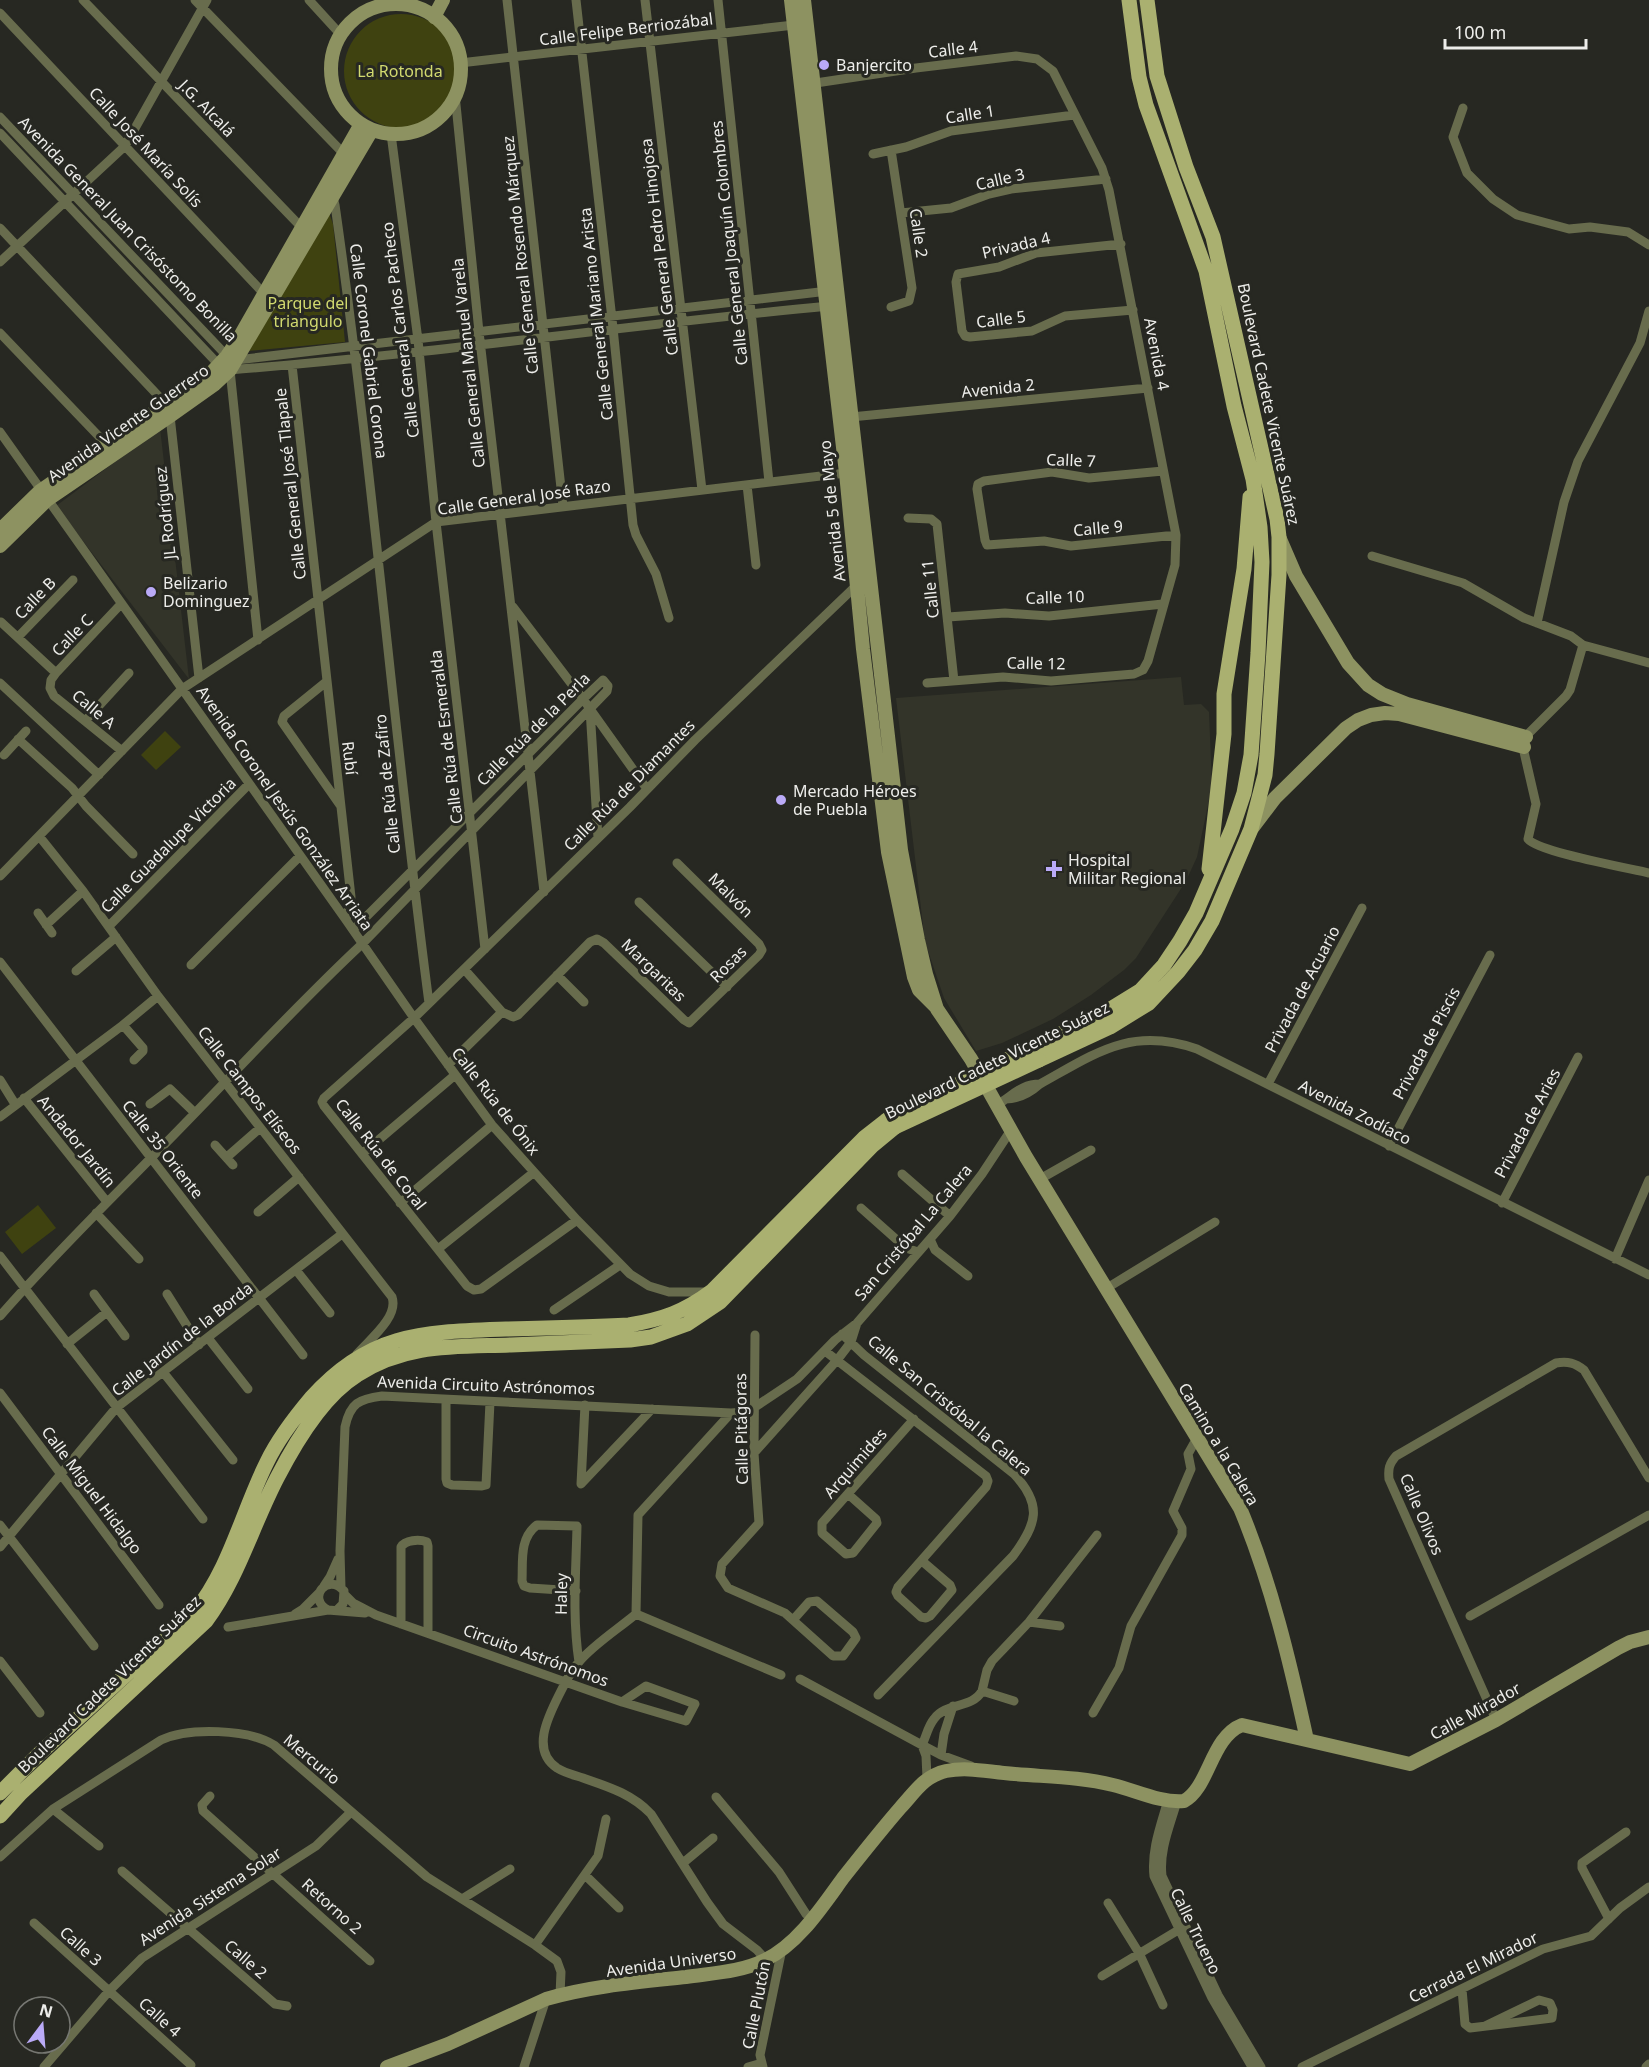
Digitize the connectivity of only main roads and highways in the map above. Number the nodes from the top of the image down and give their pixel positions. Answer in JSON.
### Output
{"nodes":[{"id":1,"x":1129,"y":0,"type":"edge"},
{"id":2,"x":1147,"y":0,"type":"edge"},
{"id":3,"x":1250,"y":403,"type":"junction"},
{"id":4,"x":1234,"y":406,"type":"junction"},
{"id":5,"x":1253,"y":479,"type":"junction"},
{"id":6,"x":1203,"y":895,"type":"junction"},
{"id":7,"x":1035,"y":1054,"type":"junction"},
{"id":8,"x":891,"y":1124,"type":"junction"},
{"id":9,"x":0,"y":1793,"type":"edge"},
{"id":10,"x":0,"y":1816,"type":"edge"}],
"edges":[{"from":1,"to":4,"type":"main road","name":"Boulevard Cadete Vicente Suárez"},
{"from":2,"to":3,"type":"main road","name":"Boulevard Cadete Vicente Suárez"},
{"from":3,"to":4,"type":"main road"},
{"from":3,"to":7,"type":"main road","name":"Boulevard Cadete Vicente Suárez"},
{"from":4,"to":5,"type":"main road","name":"Boulevard Cadete Vicente Suárez"},
{"from":5,"to":6,"type":"main road"},
{"from":5,"to":6,"type":"main road","name":"Boulevard Cadete Vicente Suárez"},
{"from":6,"to":7,"type":"main road","name":"Boulevard Cadete Vicente Suárez"},
{"from":7,"to":8,"type":"main road","name":"Boulevard Cadete Vicente Suárez","bridge":true},
{"from":8,"to":9,"type":"main road","name":"Boulevard Cadete Vicente Suárez"},
{"from":8,"to":10,"type":"main road","name":"Boulevard Cadete Vicente Suárez"}]}
